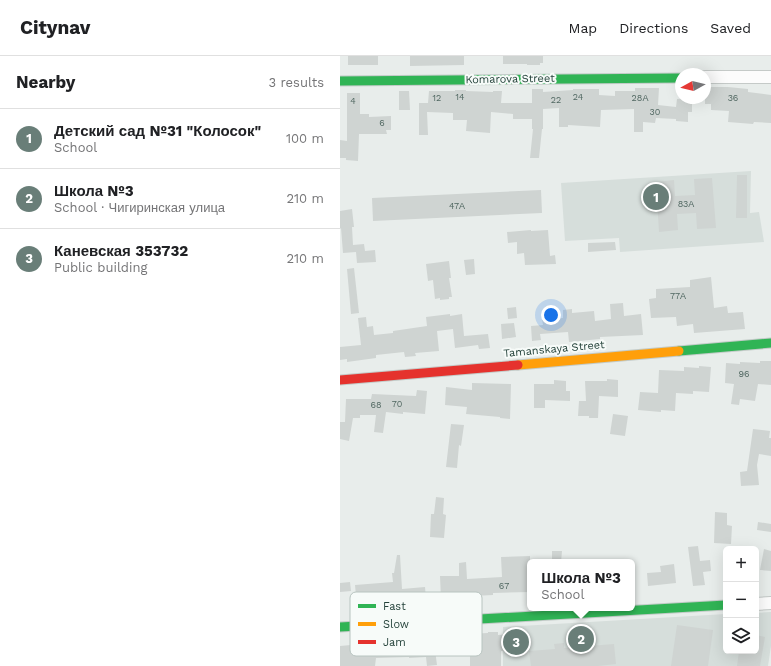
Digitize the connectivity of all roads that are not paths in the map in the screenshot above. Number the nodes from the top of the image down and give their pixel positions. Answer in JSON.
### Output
{"nodes":[{"id":1,"x":711,"y":77,"type":"edge"},
{"id":2,"x":771,"y":77,"type":"edge"},
{"id":3,"x":675,"y":78,"type":"edge"},
{"id":4,"x":340,"y":81,"type":"edge"},
{"id":5,"x":771,"y":342,"type":"edge"},
{"id":6,"x":340,"y":380,"type":"edge"},
{"id":7,"x":771,"y":603,"type":"edge"},
{"id":8,"x":759,"y":604,"type":"edge"},
{"id":9,"x":723,"y":605,"type":"edge"},
{"id":10,"x":635,"y":610,"type":"edge"},
{"id":11,"x":621,"y":611,"type":"edge"},
{"id":12,"x":482,"y":619,"type":"edge"},
{"id":13,"x":350,"y":626,"type":"edge"},
{"id":14,"x":340,"y":627,"type":"edge"}],
"edges":[{"from":1,"to":2,"type":"street"},
{"from":3,"to":4,"type":"street","name":"Komarova Street"},
{"from":5,"to":6,"type":"street","name":"Tamanskaya Street"},
{"from":7,"to":8,"type":"street"},
{"from":9,"to":10,"type":"street"},
{"from":11,"to":12,"type":"street"},
{"from":13,"to":14,"type":"street"}]}
